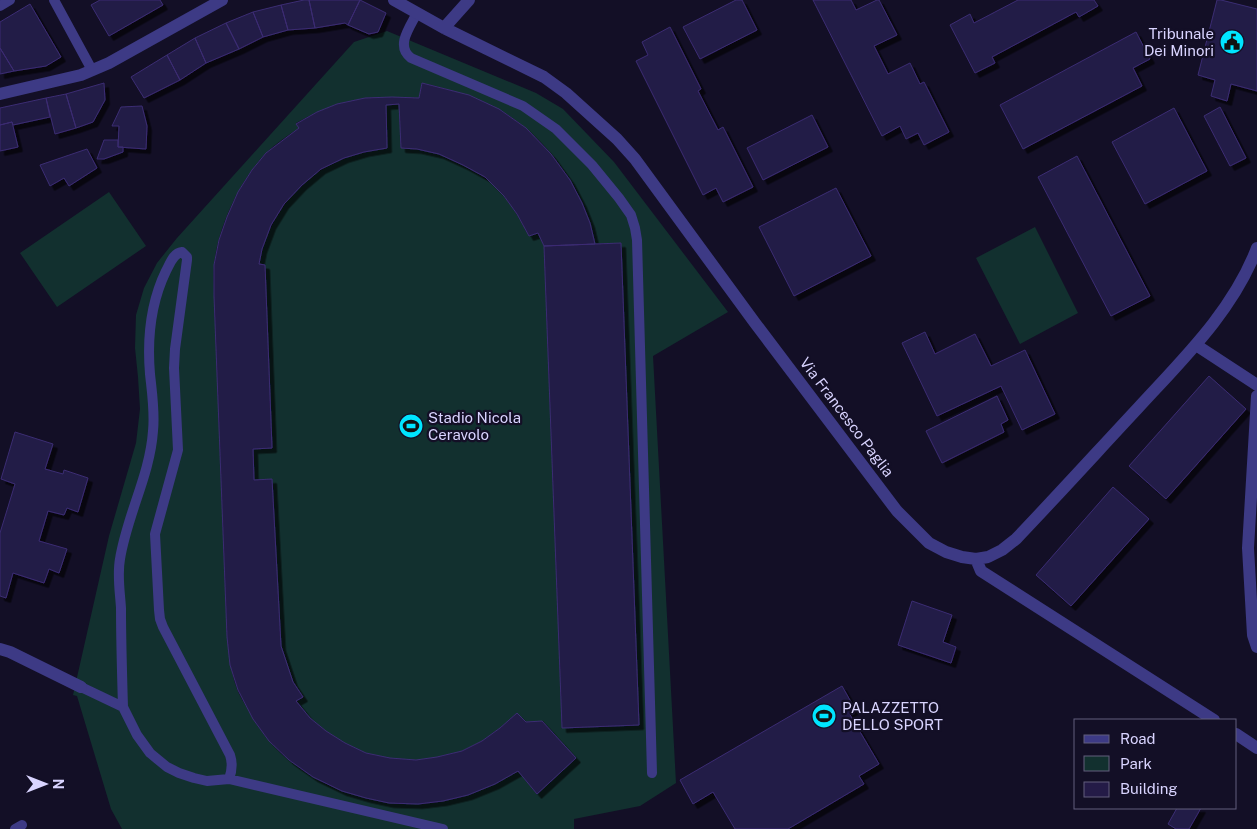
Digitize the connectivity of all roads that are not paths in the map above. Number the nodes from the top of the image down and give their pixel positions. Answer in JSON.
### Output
{"nodes":[{"id":1,"x":10,"y":0,"type":"edge"},
{"id":2,"x":56,"y":0,"type":"edge"},
{"id":3,"x":222,"y":0,"type":"edge"},
{"id":4,"x":394,"y":0,"type":"edge"},
{"id":5,"x":469,"y":0,"type":"edge"},
{"id":6,"x":0,"y":6,"type":"edge"},
{"id":7,"x":417,"y":13,"type":"junction"},
{"id":8,"x":444,"y":28,"type":"junction"},
{"id":9,"x":92,"y":70,"type":"junction"},
{"id":10,"x":0,"y":94,"type":"edge"},
{"id":11,"x":1257,"y":248,"type":"edge"},
{"id":12,"x":1196,"y":345,"type":"junction"},
{"id":13,"x":1257,"y":385,"type":"edge"},
{"id":14,"x":1257,"y":396,"type":"edge"},
{"id":15,"x":976,"y":559,"type":"junction"},
{"id":16,"x":1257,"y":647,"type":"edge"},
{"id":17,"x":0,"y":649,"type":"edge"},
{"id":18,"x":81,"y":687,"type":"joint"},
{"id":19,"x":123,"y":707,"type":"junction"},
{"id":20,"x":1212,"y":719,"type":"edge"},
{"id":21,"x":1237,"y":735,"type":"edge"},
{"id":22,"x":1257,"y":748,"type":"edge"},
{"id":23,"x":652,"y":773,"type":"dead end"},
{"id":24,"x":229,"y":779,"type":"junction"},
{"id":25,"x":443,"y":829,"type":"edge"}],
"edges":[{"from":1,"to":6,"type":"lane"},
{"from":2,"to":9,"type":"lane"},
{"from":3,"to":9,"type":"street"},
{"from":4,"to":7,"type":"street","name":"Via Francesco Paglia"},
{"from":5,"to":8,"type":"street"},
{"from":7,"to":8,"type":"street","name":"Via Francesco Paglia"},
{"from":7,"to":23,"type":"lane"},
{"from":8,"to":15,"type":"street","name":"Via Francesco Paglia"},
{"from":9,"to":10,"type":"street"},
{"from":11,"to":12,"type":"street"},
{"from":12,"to":13,"type":"street"},
{"from":12,"to":15,"type":"street"},
{"from":14,"to":16,"type":"street"},
{"from":15,"to":20,"type":"street"},
{"from":17,"to":18,"type":"street"},
{"from":18,"to":19,"type":"lane"},
{"from":19,"to":24,"type":"lane"},
{"from":19,"to":24,"type":"lane"},
{"from":21,"to":22,"type":"street"},
{"from":24,"to":25,"type":"lane"}]}
